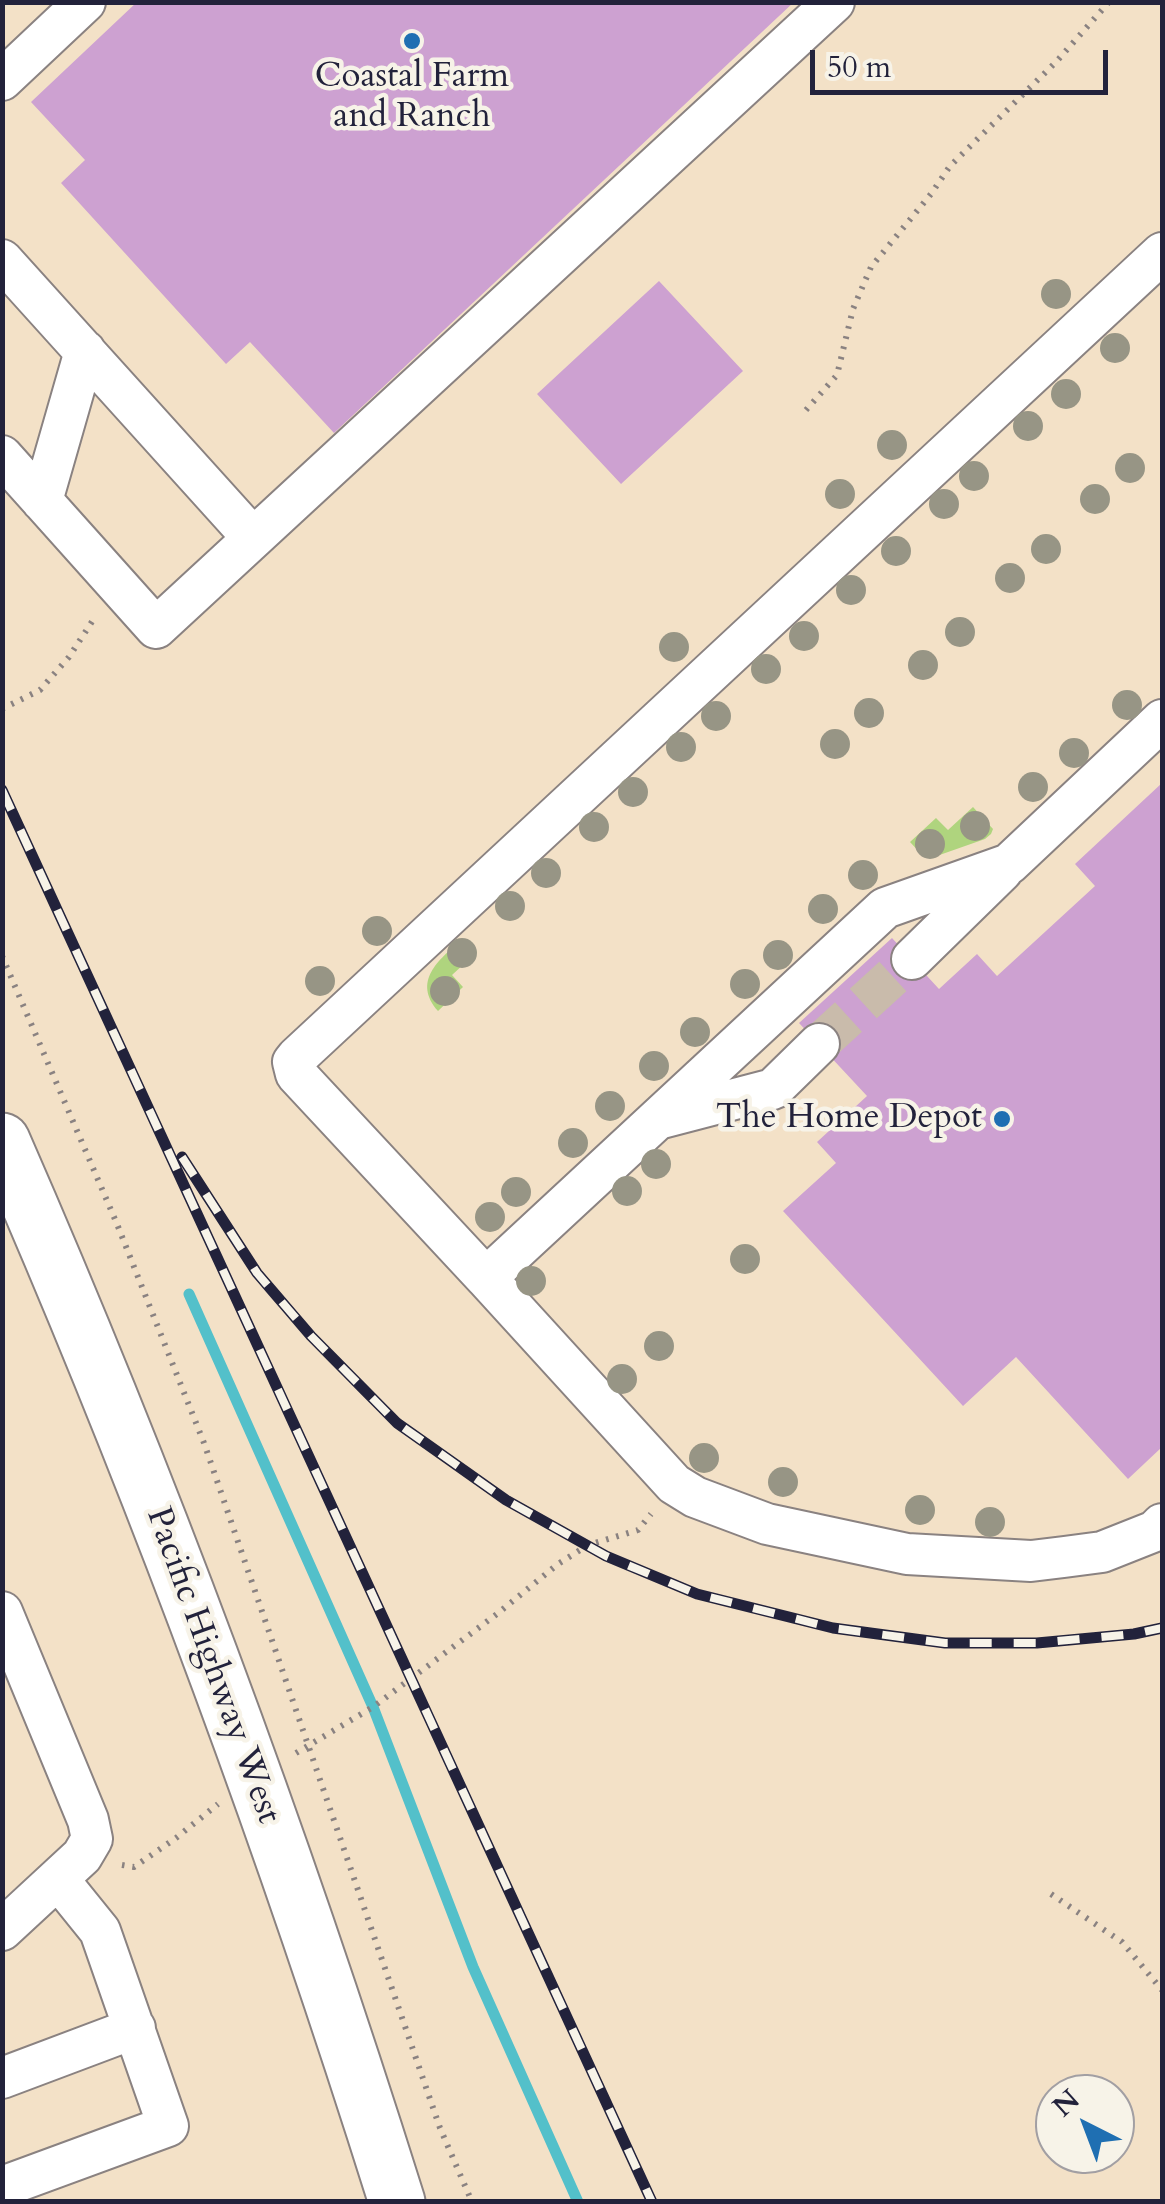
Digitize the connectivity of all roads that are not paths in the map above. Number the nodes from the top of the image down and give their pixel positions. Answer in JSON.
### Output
{"nodes":[{"id":1,"x":85,"y":2,"type":"edge"},
{"id":2,"x":834,"y":2,"type":"edge"},
{"id":3,"x":2,"y":80,"type":"edge"},
{"id":4,"x":1162,"y":253,"type":"edge"},
{"id":5,"x":2,"y":260,"type":"edge"},
{"id":6,"x":84,"y":351,"type":"junction"},
{"id":7,"x":2,"y":456,"type":"edge"},
{"id":8,"x":42,"y":501,"type":"junction"},
{"id":9,"x":252,"y":538,"type":"junction"},
{"id":10,"x":1162,"y":720,"type":"edge"},
{"id":11,"x":1009,"y":864,"type":"junction"},
{"id":12,"x":912,"y":959,"type":"tunnel mouth"},
{"id":13,"x":819,"y":1044,"type":"tunnel mouth"},
{"id":14,"x":658,"y":1120,"type":"junction"},
{"id":15,"x":2,"y":1141,"type":"edge"},
{"id":16,"x":486,"y":1278,"type":"junction"},
{"id":17,"x":1162,"y":1524,"type":"edge"},
{"id":18,"x":2,"y":1612,"type":"edge"},
{"id":19,"x":70,"y":1868,"type":"junction"},
{"id":20,"x":2,"y":1930,"type":"edge"},
{"id":21,"x":135,"y":2028,"type":"junction"},
{"id":22,"x":2,"y":2078,"type":"edge"},
{"id":23,"x":2,"y":2186,"type":"edge"},
{"id":24,"x":397,"y":2202,"type":"edge"}],
"edges":[{"from":1,"to":3,"type":"lane"},
{"from":2,"to":9,"type":"lane"},
{"from":4,"to":16,"type":"lane"},
{"from":5,"to":6,"type":"lane"},
{"from":6,"to":8,"type":"lane"},
{"from":6,"to":9,"type":"lane"},
{"from":7,"to":8,"type":"lane"},
{"from":8,"to":9,"type":"lane"},
{"from":10,"to":11,"type":"lane"},
{"from":11,"to":12,"type":"lane"},
{"from":11,"to":14,"type":"lane"},
{"from":13,"to":14,"type":"lane"},
{"from":14,"to":16,"type":"lane"},
{"from":15,"to":24,"type":"highway","name":"Pacific Highway West"},
{"from":16,"to":17,"type":"lane"},
{"from":18,"to":19,"type":"lane"},
{"from":19,"to":20,"type":"lane"},
{"from":19,"to":21,"type":"lane"},
{"from":21,"to":22,"type":"lane"},
{"from":21,"to":23,"type":"lane"}]}
